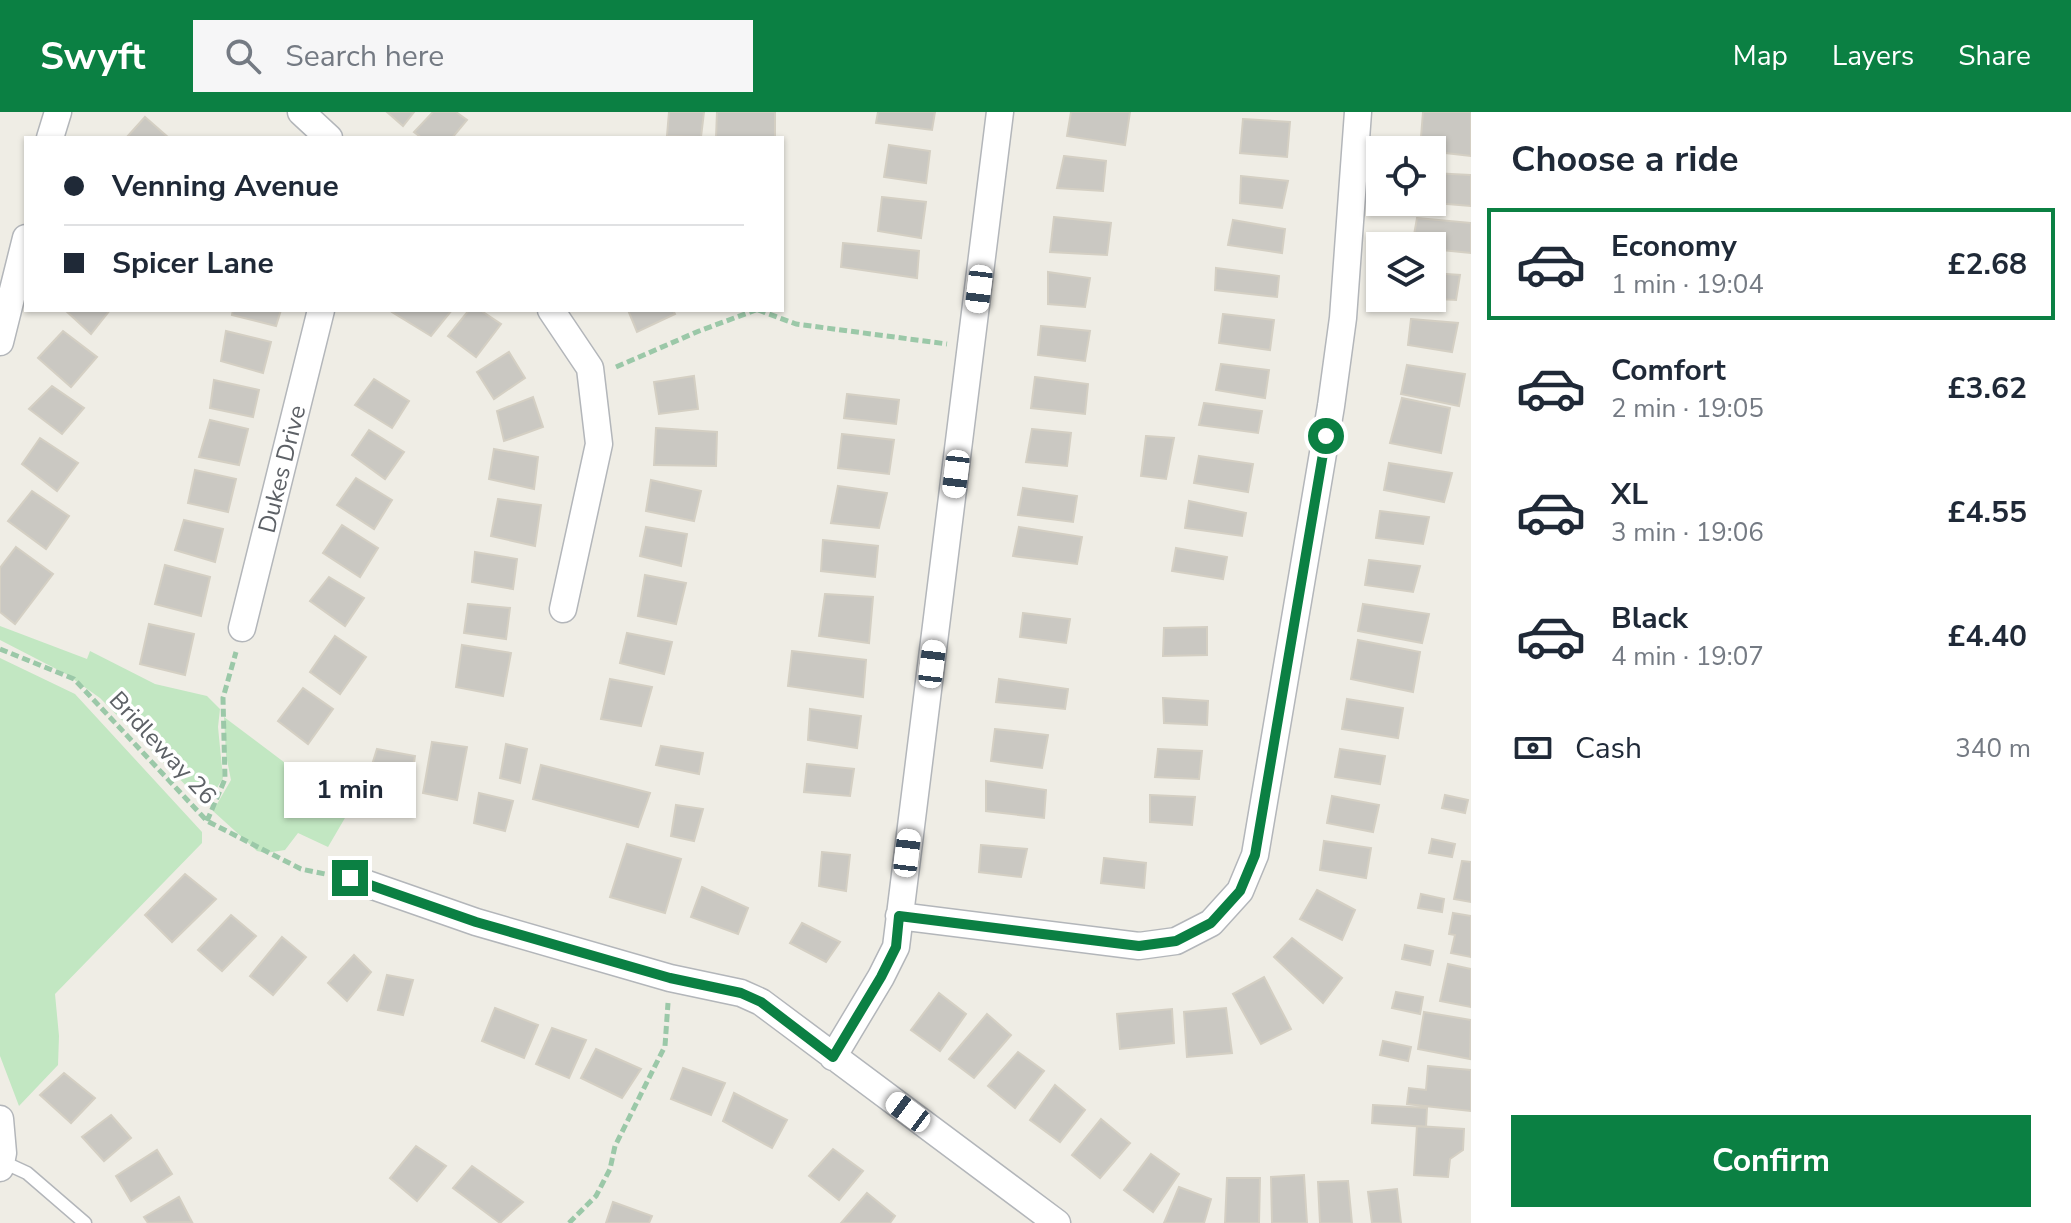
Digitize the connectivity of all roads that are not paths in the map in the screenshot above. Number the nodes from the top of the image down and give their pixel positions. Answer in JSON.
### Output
{"nodes":[{"id":1,"x":58,"y":112,"type":"edge"},
{"id":2,"x":301,"y":112,"type":"edge"},
{"id":3,"x":1000,"y":112,"type":"edge"},
{"id":4,"x":1358,"y":112,"type":"edge"},
{"id":5,"x":51,"y":136,"type":"edge"},
{"id":6,"x":327,"y":136,"type":"edge"},
{"id":7,"x":24,"y":246,"type":"edge"},
{"id":8,"x":321,"y":312,"type":"edge"},
{"id":9,"x":552,"y":312,"type":"edge"},
{"id":10,"x":0,"y":342,"type":"edge"},
{"id":11,"x":563,"y":609,"type":"dead end"},
{"id":12,"x":242,"y":628,"type":"road end"},
{"id":13,"x":350,"y":878,"type":"road end"},
{"id":14,"x":899,"y":916,"type":"junction"},
{"id":15,"x":833,"y":1057,"type":"junction"},
{"id":16,"x":0,"y":1119,"type":"edge"},
{"id":17,"x":1,"y":1164,"type":"edge"},
{"id":18,"x":85,"y":1223,"type":"edge"},
{"id":19,"x":1057,"y":1223,"type":"edge"}],
"edges":[{"from":1,"to":5,"type":"street"},
{"from":2,"to":6,"type":"street"},
{"from":3,"to":14,"type":"street"},
{"from":4,"to":14,"type":"street"},
{"from":7,"to":10,"type":"street"},
{"from":8,"to":12,"type":"street","name":"Dukes Drive"},
{"from":9,"to":11,"type":"street"},
{"from":13,"to":15,"type":"street"},
{"from":14,"to":15,"type":"street"},
{"from":15,"to":19,"type":"street"},
{"from":16,"to":17,"type":"street"},
{"from":17,"to":18,"type":"lane"}]}
